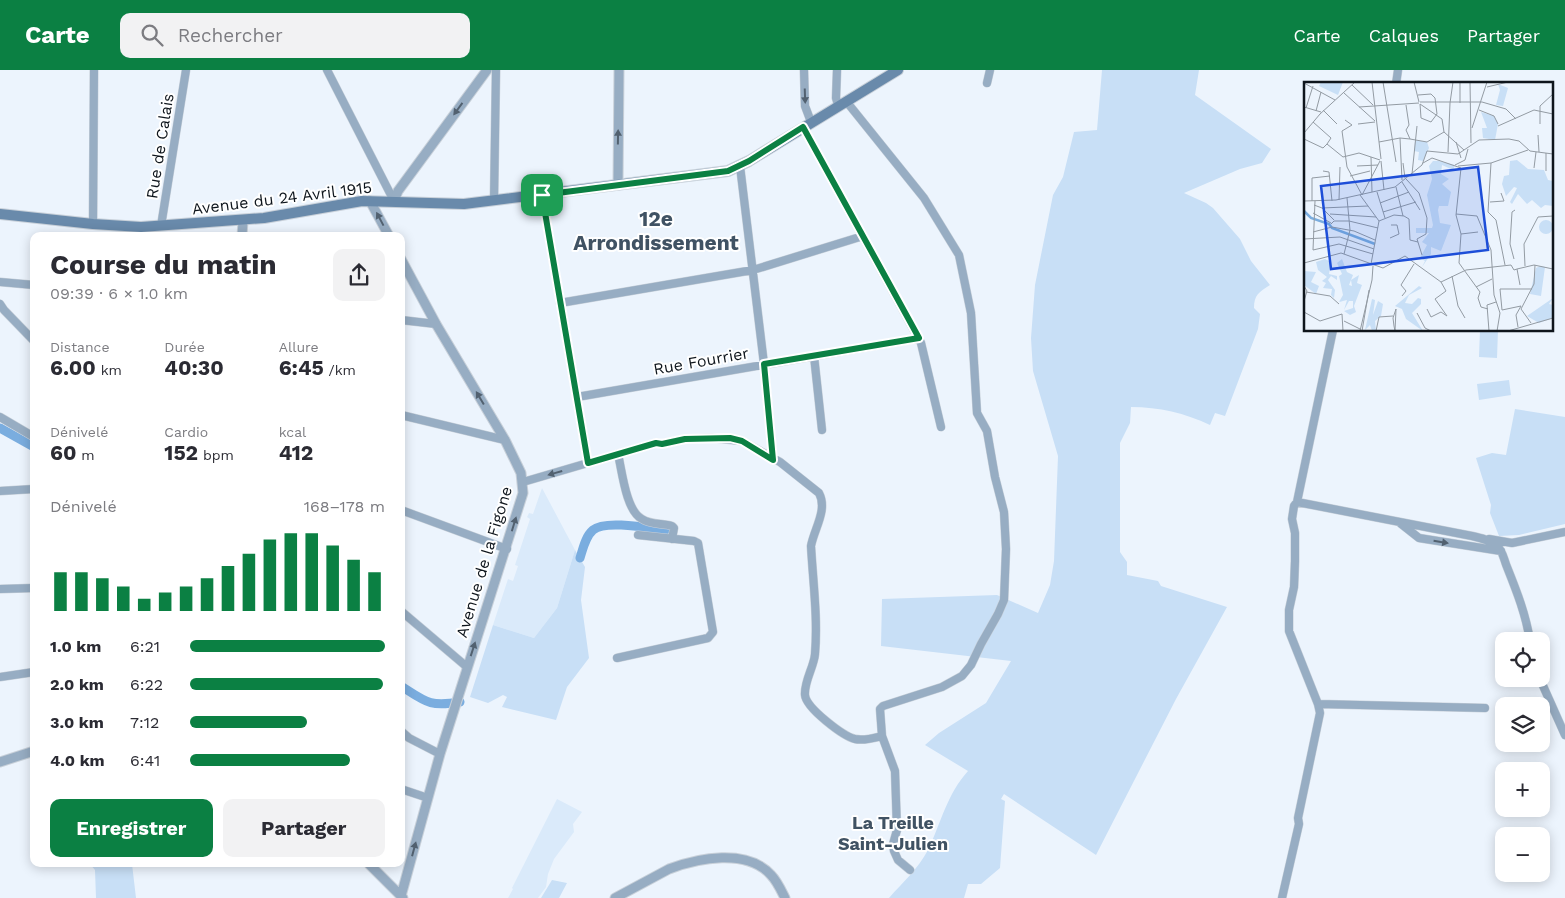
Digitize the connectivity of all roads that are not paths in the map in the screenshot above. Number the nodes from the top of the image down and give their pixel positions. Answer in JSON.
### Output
{"nodes":[{"id":1,"x":94,"y":70,"type":"edge"},
{"id":2,"x":186,"y":70,"type":"edge"},
{"id":3,"x":327,"y":70,"type":"edge"},
{"id":4,"x":487,"y":70,"type":"edge"},
{"id":5,"x":496,"y":70,"type":"edge"},
{"id":6,"x":619,"y":70,"type":"edge"},
{"id":7,"x":804,"y":70,"type":"edge"},
{"id":8,"x":836,"y":70,"type":"edge"},
{"id":9,"x":898,"y":70,"type":"edge"},
{"id":10,"x":990,"y":70,"type":"edge"},
{"id":11,"x":987,"y":83,"type":"dead end"},
{"id":12,"x":842,"y":103,"type":"junction"},
{"id":13,"x":807,"y":124,"type":"junction"},
{"id":14,"x":740,"y":166,"type":"junction"},
{"id":15,"x":618,"y":185,"type":"junction"},
{"id":16,"x":542,"y":195,"type":"junction"},
{"id":17,"x":494,"y":200,"type":"junction"},
{"id":18,"x":370,"y":201,"type":"junction"},
{"id":19,"x":394,"y":201,"type":"junction"},
{"id":20,"x":0,"y":214,"type":"edge"},
{"id":21,"x":243,"y":221,"type":"junction"},
{"id":22,"x":94,"y":224,"type":"junction"},
{"id":23,"x":161,"y":226,"type":"junction"},
{"id":24,"x":242,"y":232,"type":"edge"},
{"id":25,"x":387,"y":232,"type":"edge"},
{"id":26,"x":863,"y":236,"type":"junction"},
{"id":27,"x":405,"y":266,"type":"edge"},
{"id":28,"x":753,"y":270,"type":"junction"},
{"id":29,"x":0,"y":282,"type":"edge"},
{"id":30,"x":30,"y":284,"type":"edge"},
{"id":31,"x":560,"y":303,"type":"junction"},
{"id":32,"x":0,"y":304,"type":"edge"},
{"id":33,"x":405,"y":320,"type":"edge"},
{"id":34,"x":436,"y":324,"type":"junction"},
{"id":35,"x":1333,"y":331,"type":"edge"},
{"id":36,"x":30,"y":337,"type":"edge"},
{"id":37,"x":919,"y":338,"type":"junction"},
{"id":38,"x":814,"y":356,"type":"junction"},
{"id":39,"x":764,"y":364,"type":"junction"},
{"id":40,"x":577,"y":397,"type":"junction"},
{"id":41,"x":405,"y":416,"type":"edge"},
{"id":42,"x":0,"y":417,"type":"edge"},
{"id":43,"x":941,"y":427,"type":"dead end"},
{"id":44,"x":822,"y":430,"type":"dead end"},
{"id":45,"x":30,"y":435,"type":"edge"},
{"id":46,"x":505,"y":440,"type":"junction"},
{"id":47,"x":618,"y":454,"type":"junction"},
{"id":48,"x":773,"y":460,"type":"junction"},
{"id":49,"x":588,"y":463,"type":"junction"},
{"id":50,"x":523,"y":482,"type":"junction"},
{"id":51,"x":30,"y":489,"type":"edge"},
{"id":52,"x":0,"y":492,"type":"edge"},
{"id":53,"x":1297,"y":502,"type":"junction"},
{"id":54,"x":405,"y":511,"type":"edge"},
{"id":55,"x":1398,"y":522,"type":"junction"},
{"id":56,"x":1565,"y":532,"type":"edge"},
{"id":57,"x":673,"y":534,"type":"junction"},
{"id":58,"x":638,"y":535,"type":"dead end"},
{"id":59,"x":1484,"y":538,"type":"junction"},
{"id":60,"x":1512,"y":543,"type":"junction"},
{"id":61,"x":506,"y":549,"type":"junction"},
{"id":62,"x":1501,"y":551,"type":"junction"},
{"id":63,"x":30,"y":588,"type":"edge"},
{"id":64,"x":0,"y":590,"type":"edge"},
{"id":65,"x":405,"y":614,"type":"edge"},
{"id":66,"x":1528,"y":632,"type":"edge"},
{"id":67,"x":617,"y":658,"type":"dead end"},
{"id":68,"x":467,"y":667,"type":"junction"},
{"id":69,"x":30,"y":673,"type":"edge"},
{"id":70,"x":0,"y":677,"type":"edge"},
{"id":71,"x":1544,"y":687,"type":"edge"},
{"id":72,"x":1318,"y":704,"type":"junction"},
{"id":73,"x":1486,"y":708,"type":"dead end"},
{"id":74,"x":405,"y":734,"type":"edge"},
{"id":75,"x":1565,"y":735,"type":"edge"},
{"id":76,"x":882,"y":736,"type":"junction"},
{"id":77,"x":30,"y":752,"type":"edge"},
{"id":78,"x":440,"y":754,"type":"junction"},
{"id":79,"x":0,"y":762,"type":"edge"},
{"id":80,"x":405,"y":790,"type":"edge"},
{"id":81,"x":428,"y":798,"type":"junction"},
{"id":82,"x":372,"y":867,"type":"edge"},
{"id":83,"x":910,"y":870,"type":"dead end"},
{"id":84,"x":402,"y":897,"type":"edge"},
{"id":85,"x":615,"y":898,"type":"edge"},
{"id":86,"x":785,"y":898,"type":"edge"},
{"id":87,"x":1282,"y":898,"type":"edge"}],
"edges":[{"from":1,"to":22,"type":"street"},
{"from":2,"to":23,"type":"street","name":"Rue de Calais"},
{"from":3,"to":19,"type":"street"},
{"from":4,"to":19,"type":"street","one_way":true},
{"from":5,"to":17,"type":"street"},
{"from":15,"to":6,"type":"street","one_way":true},
{"from":7,"to":13,"type":"street","one_way":true},
{"from":8,"to":12,"type":"street"},
{"from":9,"to":12,"type":"main road","name":"Avenue du 24 Avril 1915"},
{"from":10,"to":11,"type":"street"},
{"from":12,"to":13,"type":"main road","name":"Avenue du 24 Avril 1915"},
{"from":12,"to":76,"type":"street"},
{"from":13,"to":14,"type":"main road","name":"Avenue du 24 Avril 1915"},
{"from":13,"to":26,"type":"street"},
{"from":14,"to":15,"type":"main road","name":"Avenue du 24 Avril 1915"},
{"from":14,"to":28,"type":"street"},
{"from":15,"to":16,"type":"main road","name":"Avenue du 24 Avril 1915"},
{"from":16,"to":17,"type":"main road","name":"Avenue du 24 Avril 1915"},
{"from":16,"to":31,"type":"street"},
{"from":17,"to":19,"type":"main road","name":"Avenue du 24 Avril 1915"},
{"from":18,"to":19,"type":"main road","name":"Avenue du 24 Avril 1915"},
{"from":18,"to":21,"type":"main road","name":"Avenue du 24 Avril 1915"},
{"from":25,"to":18,"type":"street","one_way":true},
{"from":20,"to":22,"type":"main road","name":"Avenue du 24 Avril 1915"},
{"from":21,"to":23,"type":"main road","name":"Avenue du 24 Avril 1915"},
{"from":21,"to":24,"type":"street"},
{"from":22,"to":23,"type":"main road","name":"Avenue du 24 Avril 1915"},
{"from":26,"to":28,"type":"street"},
{"from":26,"to":37,"type":"street"},
{"from":27,"to":34,"type":"street","name":"Avenue de la Figone"},
{"from":28,"to":31,"type":"street"},
{"from":28,"to":39,"type":"street"},
{"from":29,"to":30,"type":"street"},
{"from":31,"to":40,"type":"street"},
{"from":32,"to":36,"type":"street"},
{"from":33,"to":34,"type":"street"},
{"from":46,"to":34,"type":"street","name":"Avenue de la Figone","one_way":true},
{"from":35,"to":53,"type":"street"},
{"from":37,"to":38,"type":"street","name":"Rue Fourrier"},
{"from":37,"to":43,"type":"street"},
{"from":38,"to":39,"type":"street","name":"Rue Fourrier"},
{"from":38,"to":44,"type":"street"},
{"from":39,"to":40,"type":"street","name":"Rue Fourrier"},
{"from":39,"to":48,"type":"street"},
{"from":40,"to":49,"type":"street"},
{"from":41,"to":46,"type":"street"},
{"from":42,"to":45,"type":"street"},
{"from":46,"to":50,"type":"street","name":"Avenue de la Figone"},
{"from":47,"to":48,"type":"street"},
{"from":47,"to":49,"type":"street"},
{"from":47,"to":57,"type":"street"},
{"from":48,"to":76,"type":"street"},
{"from":49,"to":50,"type":"street","one_way":true},
{"from":61,"to":50,"type":"street","name":"Avenue de la Figone","one_way":true},
{"from":51,"to":52,"type":"street"},
{"from":53,"to":55,"type":"street"},
{"from":53,"to":72,"type":"street"},
{"from":54,"to":61,"type":"street"},
{"from":55,"to":59,"type":"street"},
{"from":55,"to":62,"type":"street","one_way":true},
{"from":56,"to":60,"type":"street"},
{"from":57,"to":58,"type":"street"},
{"from":57,"to":67,"type":"street"},
{"from":59,"to":60,"type":"street"},
{"from":59,"to":62,"type":"street"},
{"from":60,"to":62,"type":"street"},
{"from":68,"to":61,"type":"street","name":"Avenue de la Figone","one_way":true},
{"from":62,"to":66,"type":"street"},
{"from":63,"to":64,"type":"street"},
{"from":65,"to":68,"type":"street"},
{"from":68,"to":78,"type":"street","name":"Avenue de la Figone"},
{"from":69,"to":70,"type":"street"},
{"from":71,"to":75,"type":"street"},
{"from":72,"to":73,"type":"street"},
{"from":72,"to":87,"type":"street"},
{"from":74,"to":78,"type":"street"},
{"from":76,"to":83,"type":"street"},
{"from":77,"to":79,"type":"street"},
{"from":78,"to":81,"type":"street","name":"Avenue de la Figone"},
{"from":80,"to":81,"type":"street"},
{"from":84,"to":81,"type":"street","name":"Avenue de la Figone","one_way":true},
{"from":82,"to":84,"type":"street"},
{"from":85,"to":86,"type":"street"}]}
